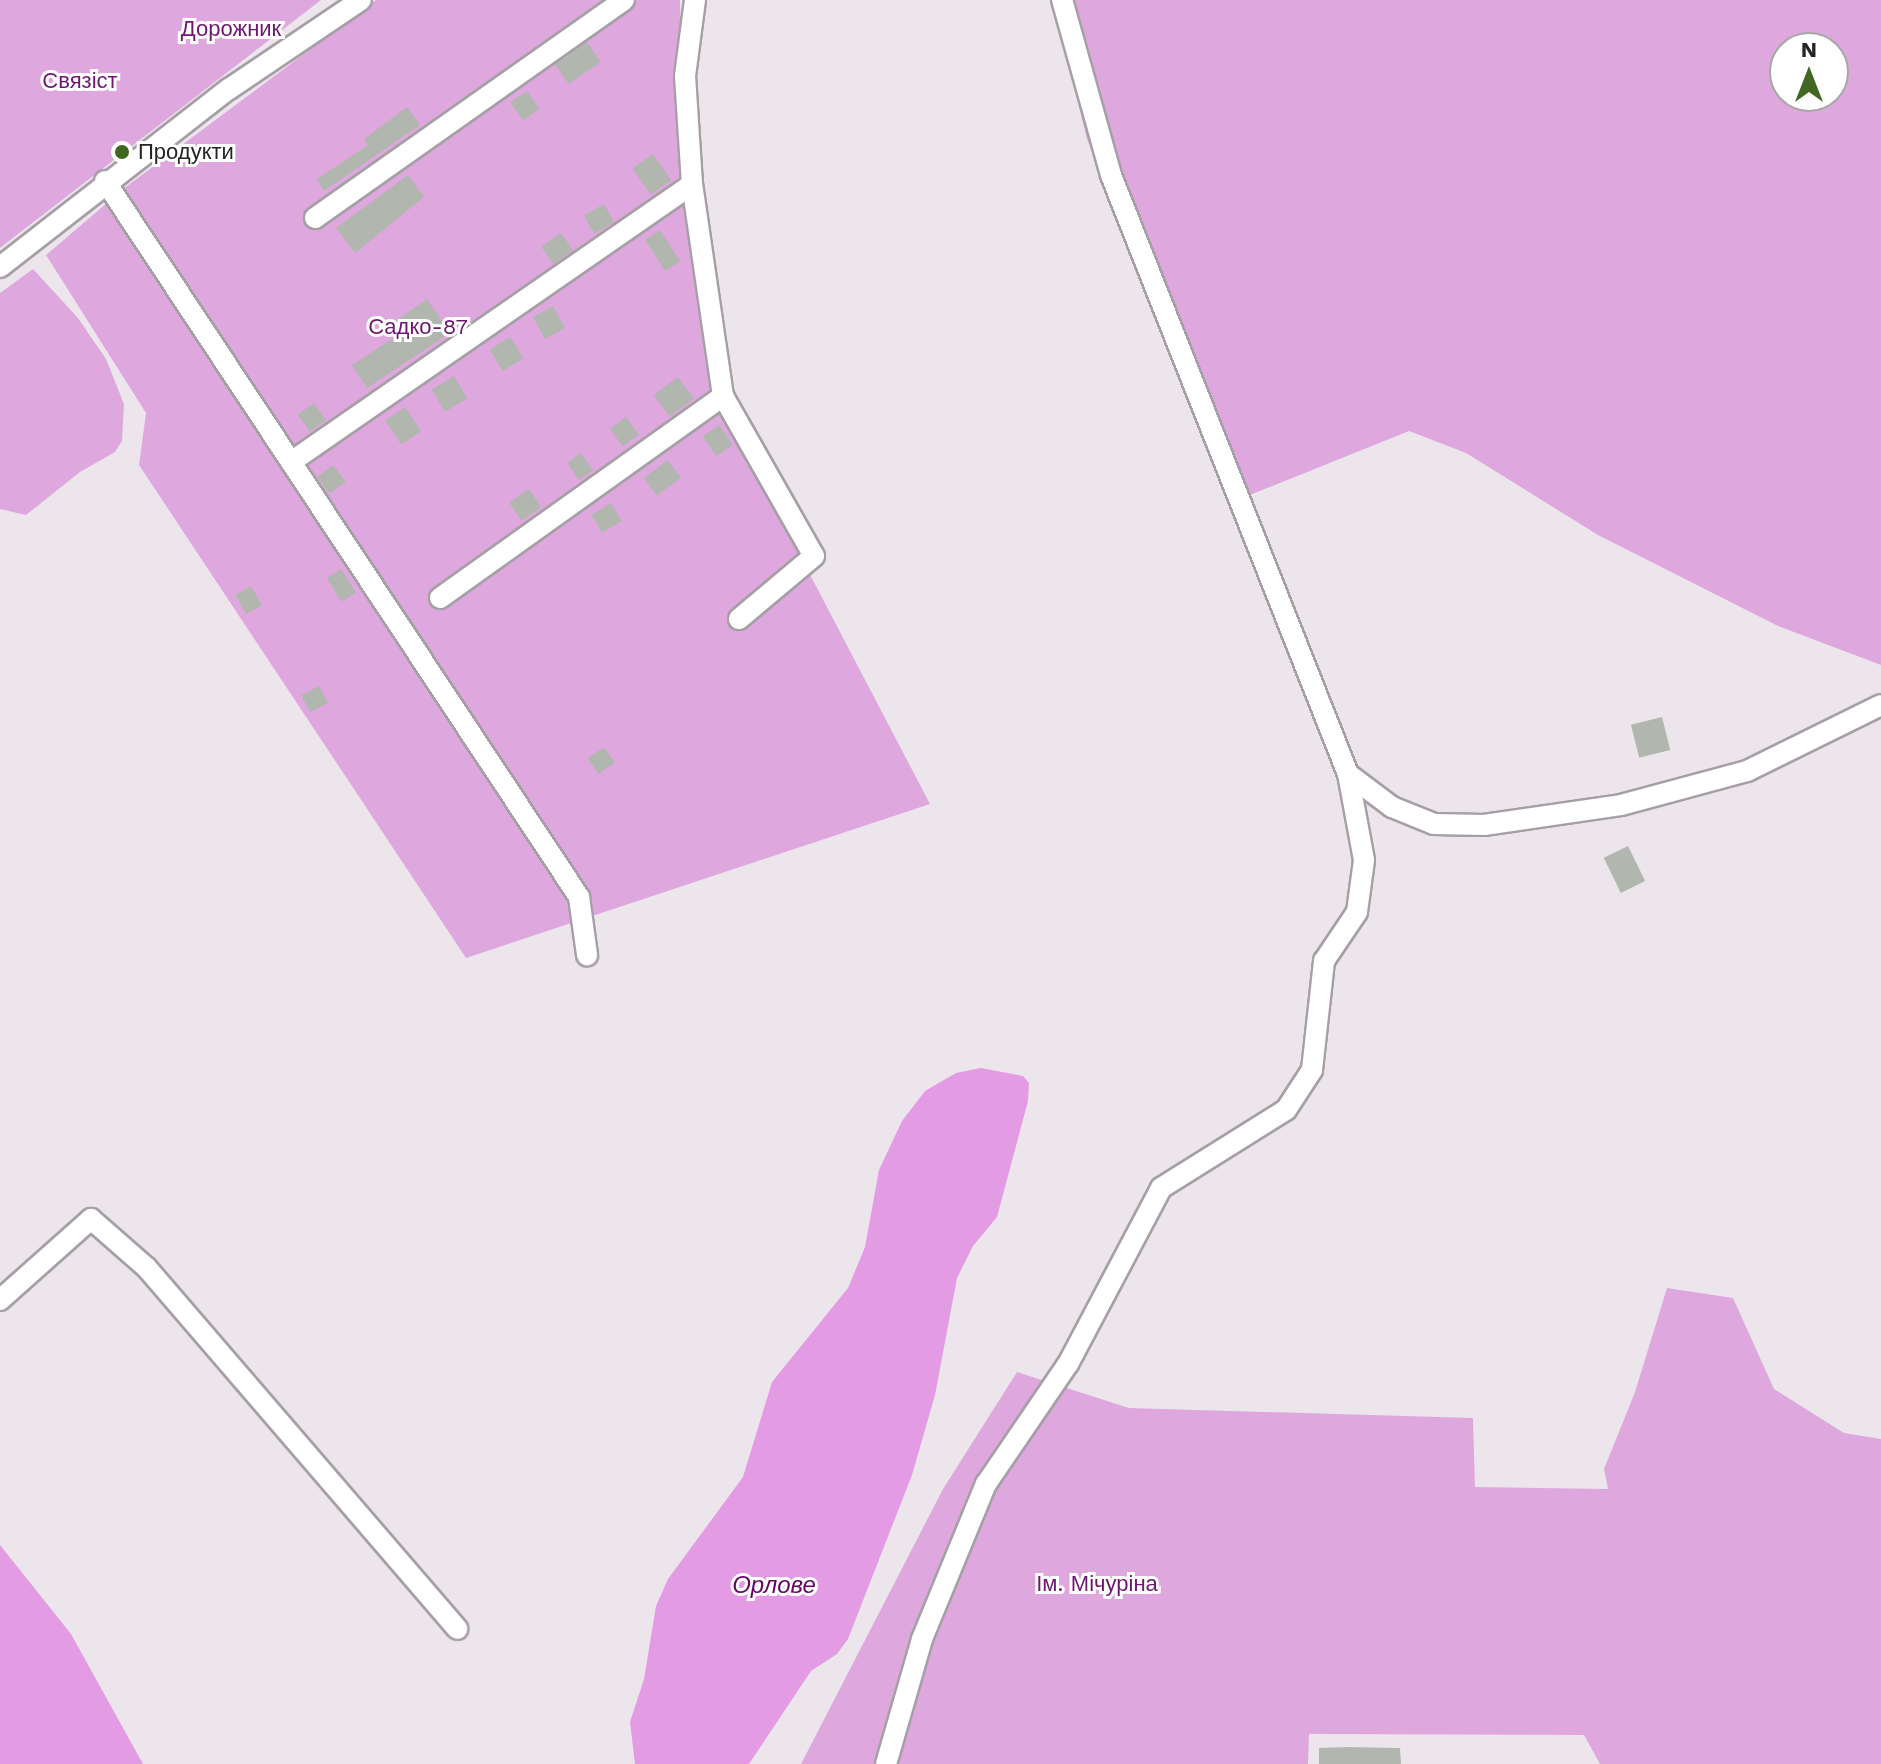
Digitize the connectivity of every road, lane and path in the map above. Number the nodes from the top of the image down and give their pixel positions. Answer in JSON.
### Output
{"nodes":[{"id":1,"x":361,"y":0,"type":"edge"},
{"id":2,"x":624,"y":0,"type":"edge"},
{"id":3,"x":695,"y":0,"type":"edge"},
{"id":4,"x":1062,"y":0,"type":"edge"},
{"id":5,"x":105,"y":181,"type":"junction"},
{"id":6,"x":692,"y":184,"type":"junction"},
{"id":7,"x":315,"y":218,"type":"dead end"},
{"id":8,"x":0,"y":267,"type":"edge"},
{"id":9,"x":723,"y":396,"type":"junction"},
{"id":10,"x":291,"y":462,"type":"junction"},
{"id":11,"x":440,"y":598,"type":"dead end"},
{"id":12,"x":739,"y":619,"type":"dead end"},
{"id":13,"x":1881,"y":705,"type":"edge"},
{"id":14,"x":1348,"y":774,"type":"junction"},
{"id":15,"x":587,"y":955,"type":"dead end"},
{"id":16,"x":0,"y":1300,"type":"edge"},
{"id":17,"x":457,"y":1629,"type":"dead end"},
{"id":18,"x":886,"y":1764,"type":"edge"}],
"edges":[{"from":1,"to":5,"type":"street"},
{"from":2,"to":7,"type":"street"},
{"from":3,"to":6,"type":"street"},
{"from":4,"to":14,"type":"street"},
{"from":5,"to":8,"type":"street"},
{"from":5,"to":10,"type":"street"},
{"from":6,"to":9,"type":"street"},
{"from":6,"to":10,"type":"street"},
{"from":9,"to":11,"type":"street"},
{"from":9,"to":12,"type":"street"},
{"from":10,"to":15,"type":"street"},
{"from":13,"to":14,"type":"street"},
{"from":14,"to":18,"type":"street"},
{"from":16,"to":17,"type":"street"}]}
